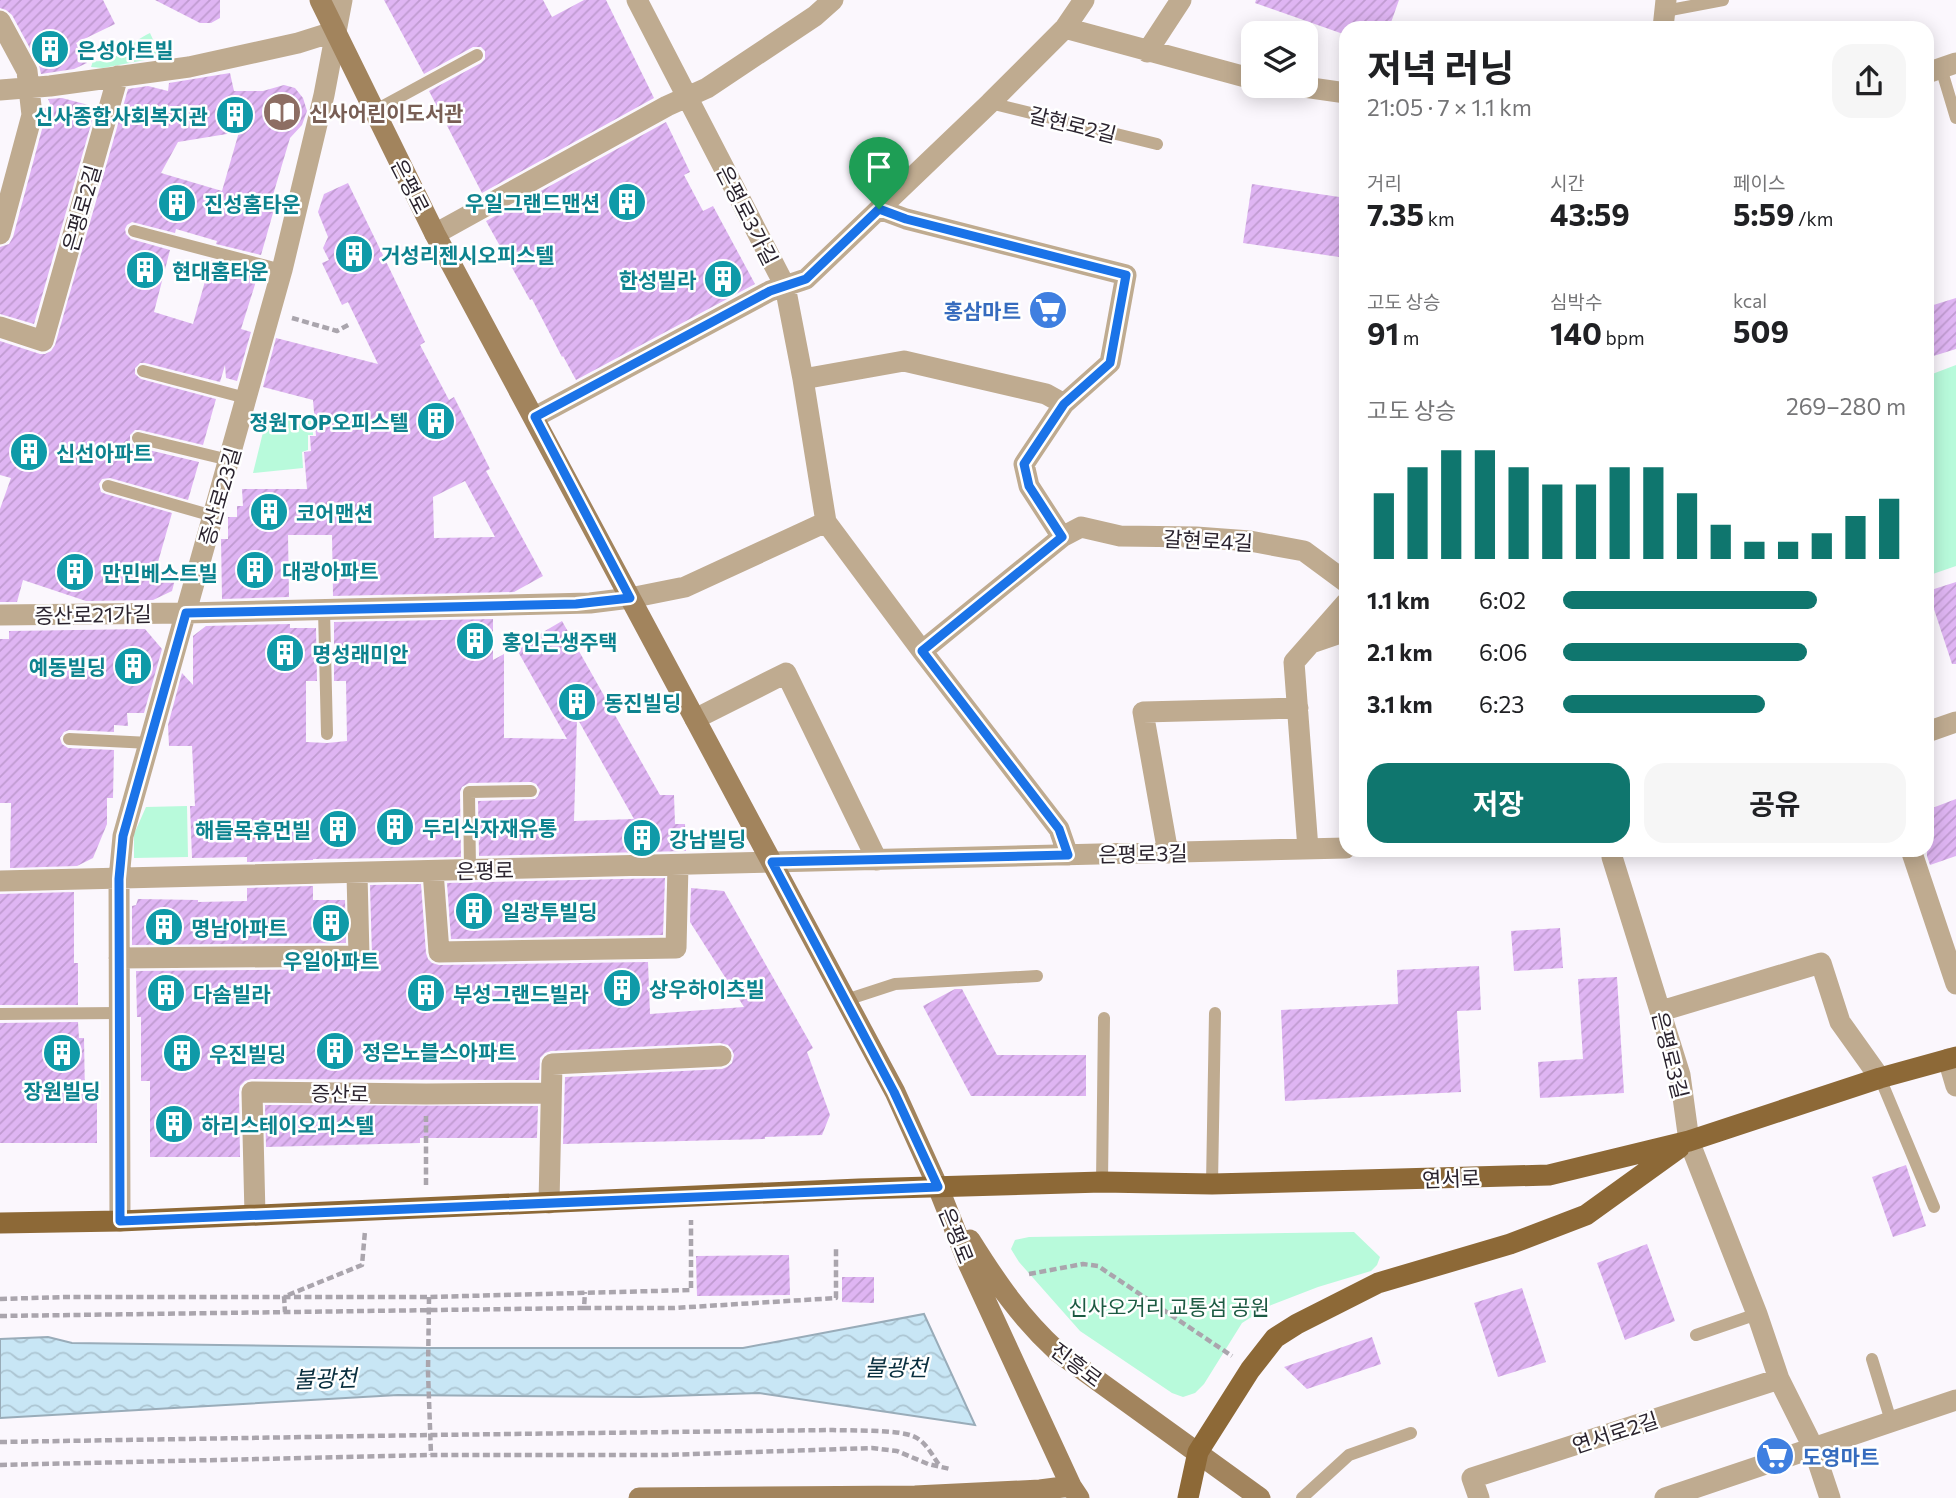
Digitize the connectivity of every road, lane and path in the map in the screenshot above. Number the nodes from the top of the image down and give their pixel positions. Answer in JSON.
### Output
{"nodes":[{"id":1,"x":320,"y":0,"type":"edge"},
{"id":2,"x":342,"y":0,"type":"edge"},
{"id":3,"x":637,"y":0,"type":"edge"},
{"id":4,"x":833,"y":0,"type":"edge"},
{"id":5,"x":1084,"y":0,"type":"edge"},
{"id":6,"x":1181,"y":0,"type":"edge"},
{"id":7,"x":1723,"y":0,"type":"edge"},
{"id":8,"x":1664,"y":13,"type":"edge"},
{"id":9,"x":0,"y":21,"type":"edge"},
{"id":10,"x":1065,"y":28,"type":"junction"},
{"id":11,"x":336,"y":31,"type":"junction"},
{"id":12,"x":1147,"y":51,"type":"junction"},
{"id":13,"x":477,"y":55,"type":"dead end"},
{"id":14,"x":1941,"y":68,"type":"edge"},
{"id":15,"x":118,"y":76,"type":"junction"},
{"id":16,"x":1241,"y":76,"type":"edge"},
{"id":17,"x":30,"y":88,"type":"junction"},
{"id":18,"x":1318,"y":89,"type":"edge"},
{"id":19,"x":0,"y":90,"type":"edge"},
{"id":20,"x":1339,"y":92,"type":"edge"},
{"id":21,"x":687,"y":97,"type":"junction"},
{"id":22,"x":990,"y":103,"type":"junction"},
{"id":23,"x":374,"y":111,"type":"junction"},
{"id":24,"x":1956,"y":118,"type":"edge"},
{"id":25,"x":1157,"y":144,"type":"dead end"},
{"id":26,"x":879,"y":209,"type":"junction"},
{"id":27,"x":1,"y":229,"type":"edge"},
{"id":28,"x":134,"y":231,"type":"dead end"},
{"id":29,"x":435,"y":234,"type":"junction"},
{"id":30,"x":282,"y":270,"type":"junction"},
{"id":31,"x":785,"y":286,"type":"junction"},
{"id":32,"x":271,"y":312,"type":"junction"},
{"id":33,"x":350,"y":324,"type":"dead end"},
{"id":34,"x":0,"y":327,"type":"edge"},
{"id":35,"x":143,"y":371,"type":"dead end"},
{"id":36,"x":803,"y":379,"type":"junction"},
{"id":37,"x":246,"y":398,"type":"junction"},
{"id":38,"x":1064,"y":404,"type":"junction"},
{"id":39,"x":535,"y":417,"type":"junction"},
{"id":40,"x":138,"y":438,"type":"dead end"},
{"id":41,"x":229,"y":460,"type":"junction"},
{"id":42,"x":108,"y":486,"type":"dead end"},
{"id":43,"x":213,"y":516,"type":"junction"},
{"id":44,"x":826,"y":522,"type":"junction"},
{"id":45,"x":1062,"y":537,"type":"junction"},
{"id":46,"x":1339,"y":577,"type":"edge"},
{"id":47,"x":630,"y":598,"type":"junction"},
{"id":48,"x":324,"y":610,"type":"junction"},
{"id":49,"x":1339,"y":611,"type":"edge"},
{"id":50,"x":186,"y":613,"type":"junction"},
{"id":51,"x":0,"y":615,"type":"edge"},
{"id":52,"x":1339,"y":633,"type":"edge"},
{"id":53,"x":1311,"y":643,"type":"junction"},
{"id":54,"x":922,"y":651,"type":"junction"},
{"id":55,"x":1298,"y":708,"type":"junction"},
{"id":56,"x":695,"y":719,"type":"junction"},
{"id":57,"x":1956,"y":722,"type":"edge"},
{"id":58,"x":1934,"y":730,"type":"edge"},
{"id":59,"x":327,"y":734,"type":"dead end"},
{"id":60,"x":69,"y":739,"type":"dead end"},
{"id":61,"x":150,"y":743,"type":"junction"},
{"id":62,"x":531,"y":791,"type":"dead end"},
{"id":63,"x":1339,"y":848,"type":"edge"},
{"id":64,"x":1308,"y":849,"type":"junction"},
{"id":65,"x":1168,"y":853,"type":"junction"},
{"id":66,"x":1068,"y":855,"type":"junction"},
{"id":67,"x":1612,"y":857,"type":"edge"},
{"id":68,"x":1913,"y":857,"type":"edge"},
{"id":69,"x":877,"y":860,"type":"junction"},
{"id":70,"x":772,"y":862,"type":"junction"},
{"id":71,"x":678,"y":865,"type":"junction"},
{"id":72,"x":470,"y":870,"type":"junction"},
{"id":73,"x":433,"y":871,"type":"junction"},
{"id":74,"x":357,"y":874,"type":"junction"},
{"id":75,"x":119,"y":879,"type":"junction"},
{"id":76,"x":0,"y":881,"type":"edge"},
{"id":77,"x":119,"y":958,"type":"junction"},
{"id":78,"x":1037,"y":976,"type":"dead end"},
{"id":79,"x":1956,"y":984,"type":"edge"},
{"id":80,"x":846,"y":1000,"type":"junction"},
{"id":81,"x":1661,"y":1011,"type":"junction"},
{"id":82,"x":119,"y":1013,"type":"junction"},
{"id":83,"x":1215,"y":1013,"type":"dead end"},
{"id":84,"x":0,"y":1014,"type":"edge"},
{"id":85,"x":1104,"y":1018,"type":"dead end"},
{"id":86,"x":721,"y":1055,"type":"dead end"},
{"id":87,"x":1952,"y":1058,"type":"edge"},
{"id":88,"x":1880,"y":1078,"type":"junction"},
{"id":89,"x":1956,"y":1086,"type":"edge"},
{"id":90,"x":551,"y":1093,"type":"junction"},
{"id":91,"x":426,"y":1094,"type":"junction"},
{"id":92,"x":1689,"y":1141,"type":"junction"},
{"id":93,"x":1102,"y":1182,"type":"junction"},
{"id":94,"x":1213,"y":1184,"type":"junction"},
{"id":95,"x":938,"y":1187,"type":"junction"},
{"id":96,"x":691,"y":1196,"type":"junction"},
{"id":97,"x":549,"y":1203,"type":"junction"},
{"id":98,"x":1934,"y":1206,"type":"dead end"},
{"id":99,"x":425,"y":1208,"type":"junction"},
{"id":100,"x":367,"y":1210,"type":"junction"},
{"id":101,"x":256,"y":1215,"type":"junction"},
{"id":102,"x":120,"y":1221,"type":"junction"},
{"id":103,"x":0,"y":1223,"type":"edge"},
{"id":104,"x":836,"y":1246,"type":"dead end"},
{"id":105,"x":1029,"y":1274,"type":"dead end"},
{"id":106,"x":585,"y":1292,"type":"junction"},
{"id":107,"x":284,"y":1296,"type":"junction"},
{"id":108,"x":429,"y":1297,"type":"junction"},
{"id":109,"x":0,"y":1299,"type":"edge"},
{"id":110,"x":584,"y":1308,"type":"junction"},
{"id":111,"x":430,"y":1311,"type":"junction"},
{"id":112,"x":285,"y":1312,"type":"junction"},
{"id":113,"x":1757,"y":1314,"type":"junction"},
{"id":114,"x":0,"y":1316,"type":"edge"},
{"id":115,"x":1696,"y":1335,"type":"dead end"},
{"id":116,"x":1872,"y":1359,"type":"dead end"},
{"id":117,"x":1253,"y":1366,"type":"junction"},
{"id":118,"x":1779,"y":1379,"type":"junction"},
{"id":119,"x":1956,"y":1400,"type":"edge"},
{"id":120,"x":1891,"y":1421,"type":"junction"},
{"id":121,"x":1411,"y":1433,"type":"dead end"},
{"id":122,"x":430,"y":1434,"type":"junction"},
{"id":123,"x":0,"y":1442,"type":"edge"},
{"id":124,"x":1813,"y":1447,"type":"junction"},
{"id":125,"x":1198,"y":1452,"type":"junction"},
{"id":126,"x":430,"y":1455,"type":"junction"},
{"id":127,"x":0,"y":1465,"type":"edge"},
{"id":128,"x":940,"y":1467,"type":"junction"},
{"id":129,"x":954,"y":1471,"type":"dead end"},
{"id":130,"x":1709,"y":1491,"type":"edge"},
{"id":131,"x":1075,"y":1492,"type":"edge"},
{"id":132,"x":743,"y":1497,"type":"edge"},
{"id":133,"x":915,"y":1497,"type":"edge"},
{"id":134,"x":639,"y":1498,"type":"edge"},
{"id":135,"x":1188,"y":1498,"type":"edge"},
{"id":136,"x":1260,"y":1498,"type":"edge"},
{"id":137,"x":1302,"y":1498,"type":"edge"},
{"id":138,"x":1479,"y":1498,"type":"edge"},
{"id":139,"x":1665,"y":1498,"type":"edge"},
{"id":140,"x":1830,"y":1498,"type":"edge"}],
"edges":[{"from":1,"to":11,"type":"main road","name":"은평로"},
{"from":2,"to":11,"type":"street"},
{"from":3,"to":21,"type":"street","name":"은평로3가길"},
{"from":4,"to":21,"type":"street"},
{"from":5,"to":10,"type":"street","name":"갈현로2길"},
{"from":6,"to":12,"type":"street"},
{"from":7,"to":8,"type":"lane"},
{"from":9,"to":17,"type":"street"},
{"from":10,"to":12,"type":"street"},
{"from":10,"to":22,"type":"street","name":"갈현로2길"},
{"from":11,"to":15,"type":"street"},
{"from":11,"to":23,"type":"main road","name":"은평로"},
{"from":11,"to":30,"type":"street","name":"증산로23길"},
{"from":12,"to":16,"type":"street"},
{"from":13,"to":23,"type":"lane"},
{"from":14,"to":24,"type":"lane"},
{"from":15,"to":17,"type":"street"},
{"from":15,"to":34,"type":"street","name":"은평로2길"},
{"from":17,"to":19,"type":"street"},
{"from":17,"to":27,"type":"street"},
{"from":18,"to":20,"type":"street"},
{"from":21,"to":29,"type":"street"},
{"from":21,"to":31,"type":"street","name":"은평로3가길"},
{"from":22,"to":25,"type":"lane","name":"갈현로2길"},
{"from":22,"to":26,"type":"street","name":"갈현로2길"},
{"from":23,"to":29,"type":"main road","name":"은평로"},
{"from":26,"to":31,"type":"street","name":"갈현로2길"},
{"from":26,"to":38,"type":"street"},
{"from":28,"to":30,"type":"lane"},
{"from":29,"to":39,"type":"main road","name":"은평로"},
{"from":30,"to":32,"type":"street","name":"증산로23길"},
{"from":31,"to":36,"type":"street","name":"은평로3가길"},
{"from":31,"to":39,"type":"street","name":"갈현로2길"},
{"from":32,"to":33,"type":"path"},
{"from":32,"to":37,"type":"street","name":"증산로23길"},
{"from":35,"to":37,"type":"lane"},
{"from":36,"to":38,"type":"street"},
{"from":36,"to":44,"type":"street","name":"은평로3가길"},
{"from":37,"to":41,"type":"street","name":"증산로23길"},
{"from":38,"to":45,"type":"street"},
{"from":39,"to":47,"type":"main road","name":"은평로"},
{"from":40,"to":41,"type":"lane"},
{"from":41,"to":43,"type":"street","name":"증산로23길"},
{"from":42,"to":43,"type":"lane"},
{"from":43,"to":50,"type":"street","name":"증산로23길"},
{"from":44,"to":47,"type":"street"},
{"from":44,"to":54,"type":"street","name":"은평로3가길"},
{"from":45,"to":46,"type":"street","name":"갈현로4길"},
{"from":45,"to":54,"type":"street"},
{"from":47,"to":48,"type":"street"},
{"from":47,"to":56,"type":"main road","name":"은평로"},
{"from":48,"to":50,"type":"street"},
{"from":48,"to":59,"type":"lane"},
{"from":49,"to":53,"type":"street"},
{"from":50,"to":51,"type":"street","name":"증산로21가길"},
{"from":50,"to":61,"type":"street","name":"증산로23길"},
{"from":52,"to":53,"type":"street"},
{"from":53,"to":55,"type":"street"},
{"from":54,"to":66,"type":"street","name":"은평로3가길"},
{"from":55,"to":64,"type":"street"},
{"from":55,"to":65,"type":"street"},
{"from":56,"to":69,"type":"street"},
{"from":56,"to":70,"type":"main road","name":"은평로"},
{"from":57,"to":58,"type":"street"},
{"from":60,"to":61,"type":"lane"},
{"from":61,"to":75,"type":"street","name":"증산로23길"},
{"from":62,"to":72,"type":"lane"},
{"from":63,"to":64,"type":"street","name":"은평로3길"},
{"from":64,"to":65,"type":"street","name":"은평로3길"},
{"from":65,"to":66,"type":"street","name":"은평로3길"},
{"from":66,"to":69,"type":"street","name":"은평로3길"},
{"from":67,"to":81,"type":"street","name":"은평로3길"},
{"from":68,"to":79,"type":"street"},
{"from":69,"to":70,"type":"street","name":"은평로3길"},
{"from":70,"to":71,"type":"street","name":"은평로"},
{"from":70,"to":80,"type":"main road","name":"은평로"},
{"from":71,"to":72,"type":"street","name":"은평로"},
{"from":71,"to":73,"type":"street","name":"은평로"},
{"from":72,"to":73,"type":"street","name":"은평로"},
{"from":73,"to":74,"type":"street"},
{"from":74,"to":75,"type":"street"},
{"from":74,"to":77,"type":"street"},
{"from":75,"to":76,"type":"street"},
{"from":75,"to":77,"type":"street","name":"증산로23길"},
{"from":77,"to":82,"type":"street","name":"증산로23길"},
{"from":78,"to":80,"type":"lane"},
{"from":80,"to":95,"type":"main road","name":"은평로"},
{"from":81,"to":88,"type":"street"},
{"from":81,"to":92,"type":"street","name":"은평로3길"},
{"from":82,"to":84,"type":"lane"},
{"from":82,"to":102,"type":"street","name":"증산로23길"},
{"from":83,"to":94,"type":"lane"},
{"from":85,"to":93,"type":"lane"},
{"from":86,"to":90,"type":"street"},
{"from":87,"to":88,"type":"main road","name":"연서로"},
{"from":87,"to":89,"type":"street","name":"연서로"},
{"from":88,"to":92,"type":"main road","name":"연서로"},
{"from":88,"to":98,"type":"lane"},
{"from":90,"to":91,"type":"street","name":"증산로"},
{"from":90,"to":97,"type":"street"},
{"from":91,"to":99,"type":"path"},
{"from":91,"to":101,"type":"street","name":"증산로"},
{"from":92,"to":94,"type":"main road","name":"연서로"},
{"from":92,"to":113,"type":"street"},
{"from":92,"to":117,"type":"main road"},
{"from":93,"to":94,"type":"main road","name":"연서로"},
{"from":93,"to":95,"type":"main road","name":"연서로"},
{"from":95,"to":96,"type":"main road"},
{"from":95,"to":125,"type":"main road","name":"진흥로"},
{"from":95,"to":131,"type":"main road","name":"은평로"},
{"from":96,"to":97,"type":"main road"},
{"from":96,"to":106,"type":"path"},
{"from":97,"to":99,"type":"main road"},
{"from":99,"to":100,"type":"main road"},
{"from":100,"to":101,"type":"main road"},
{"from":100,"to":107,"type":"path"},
{"from":101,"to":102,"type":"main road"},
{"from":102,"to":103,"type":"main road"},
{"from":104,"to":110,"type":"path"},
{"from":105,"to":117,"type":"path"},
{"from":106,"to":108,"type":"path"},
{"from":106,"to":110,"type":"path"},
{"from":107,"to":108,"type":"path"},
{"from":107,"to":109,"type":"path"},
{"from":107,"to":112,"type":"path"},
{"from":108,"to":111,"type":"path"},
{"from":110,"to":111,"type":"path"},
{"from":111,"to":112,"type":"path"},
{"from":111,"to":122,"type":"path"},
{"from":112,"to":114,"type":"path"},
{"from":113,"to":115,"type":"lane"},
{"from":113,"to":118,"type":"street"},
{"from":116,"to":120,"type":"lane"},
{"from":117,"to":125,"type":"main road"},
{"from":118,"to":124,"type":"street"},
{"from":118,"to":138,"type":"street","name":"연서로2길"},
{"from":119,"to":120,"type":"street"},
{"from":120,"to":124,"type":"street"},
{"from":121,"to":137,"type":"lane"},
{"from":122,"to":123,"type":"path"},
{"from":122,"to":126,"type":"path"},
{"from":122,"to":128,"type":"path"},
{"from":124,"to":130,"type":"street"},
{"from":124,"to":140,"type":"street"},
{"from":125,"to":135,"type":"main road"},
{"from":125,"to":136,"type":"main road","name":"진흥로"},
{"from":126,"to":127,"type":"path"},
{"from":126,"to":128,"type":"path"},
{"from":128,"to":129,"type":"path"},
{"from":130,"to":139,"type":"street"},
{"from":131,"to":133,"type":"main road"},
{"from":132,"to":133,"type":"main road"},
{"from":132,"to":134,"type":"main road"}]}
